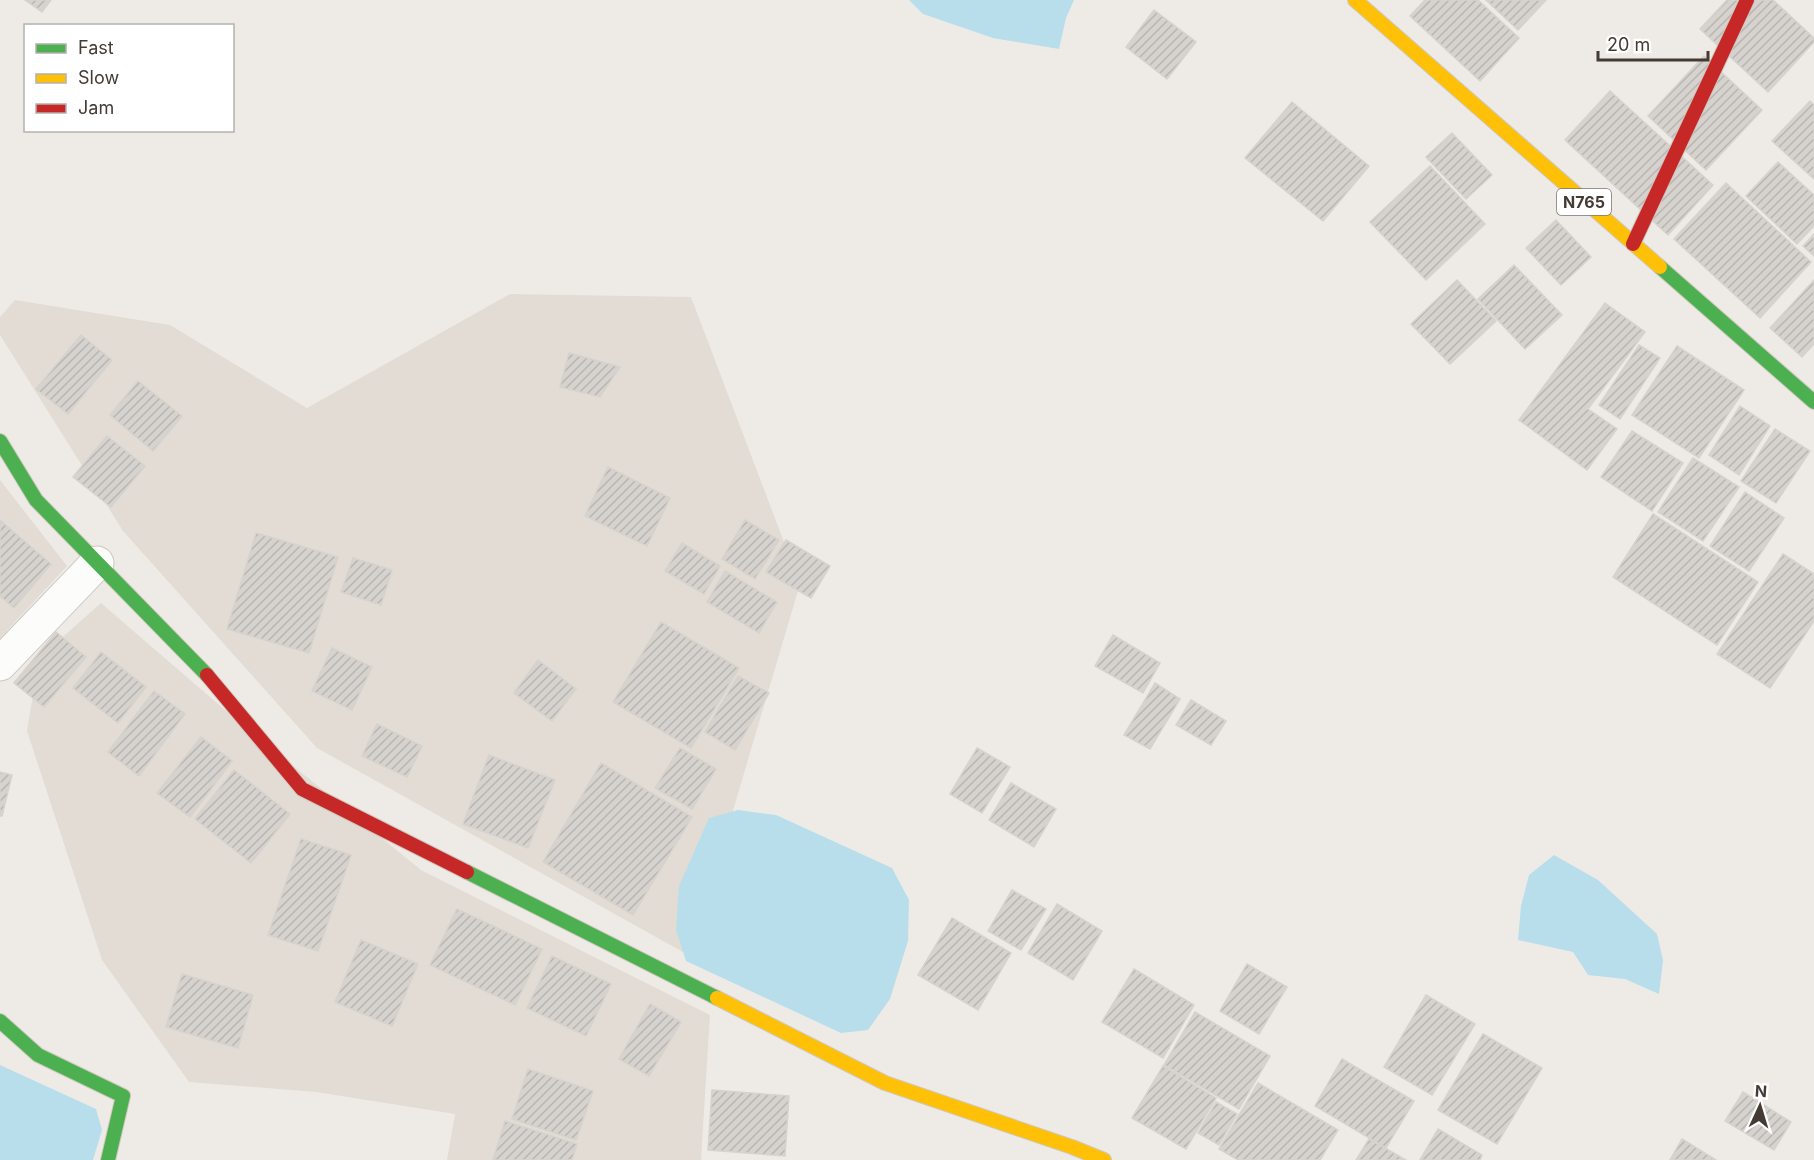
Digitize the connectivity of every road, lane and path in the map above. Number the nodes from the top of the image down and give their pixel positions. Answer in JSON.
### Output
{"nodes":[{"id":1,"x":1355,"y":0,"type":"edge"},
{"id":2,"x":1747,"y":0,"type":"edge"},
{"id":3,"x":1633,"y":244,"type":"junction"},
{"id":4,"x":1814,"y":402,"type":"edge"},
{"id":5,"x":0,"y":441,"type":"edge"},
{"id":6,"x":97,"y":562,"type":"junction"},
{"id":7,"x":0,"y":664,"type":"edge"},
{"id":8,"x":0,"y":1021,"type":"edge"},
{"id":9,"x":108,"y":1160,"type":"edge"},
{"id":10,"x":1104,"y":1160,"type":"edge"}],
"edges":[{"from":1,"to":3,"type":"main road","number":"N765"},
{"from":2,"to":3,"type":"main road"},
{"from":3,"to":4,"type":"main road","number":"N765"},
{"from":5,"to":6,"type":"main road"},
{"from":6,"to":7,"type":"street"},
{"from":6,"to":10,"type":"main road"},
{"from":8,"to":9,"type":"main road"}]}
